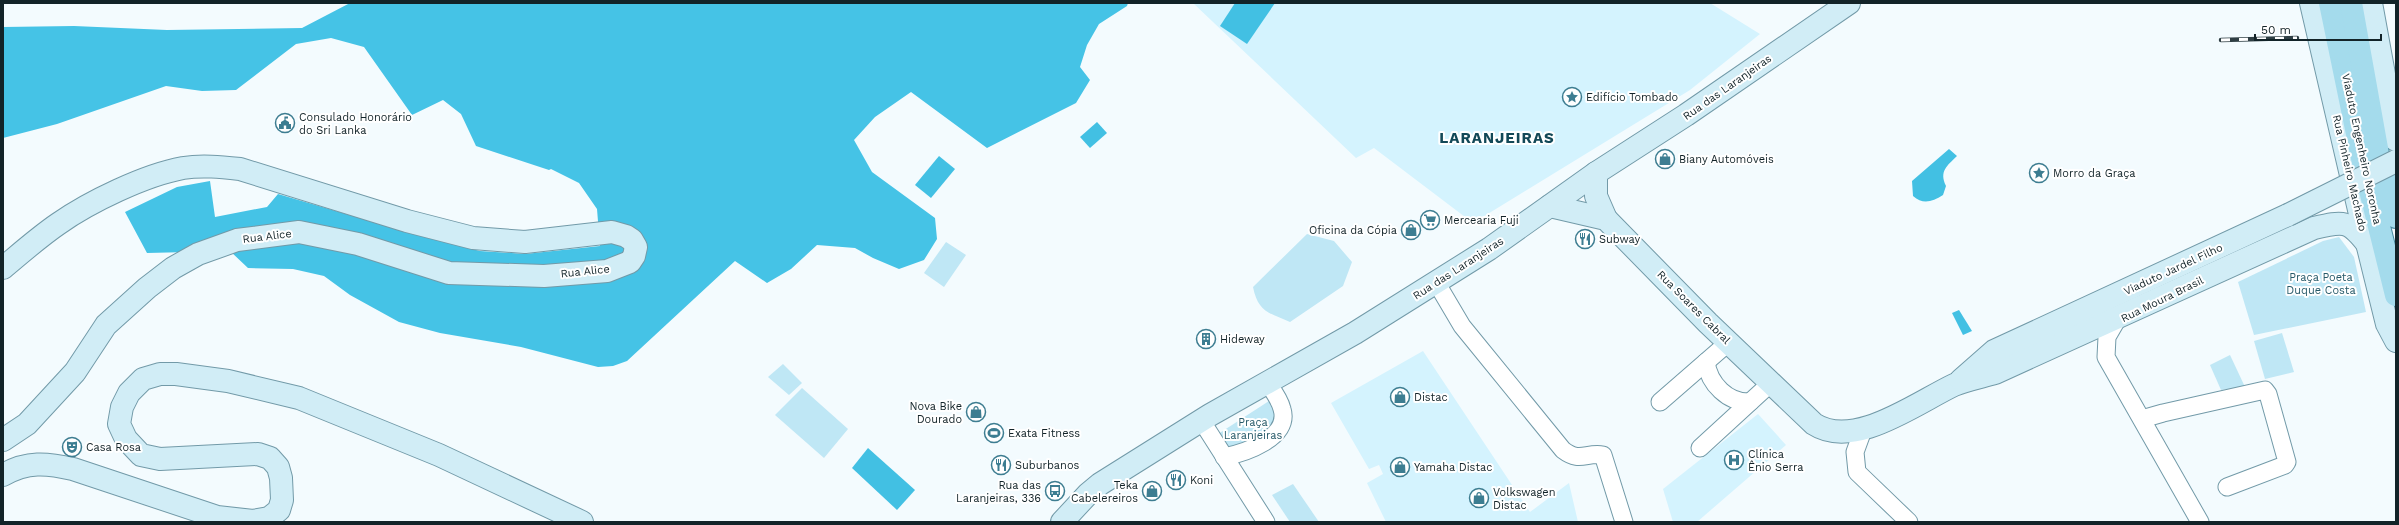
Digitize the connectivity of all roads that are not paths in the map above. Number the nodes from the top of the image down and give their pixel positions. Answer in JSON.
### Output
{"nodes":[{"id":1,"x":1848,"y":3,"type":"edge"},
{"id":2,"x":2311,"y":3,"type":"edge"},
{"id":3,"x":2330,"y":3,"type":"edge"},
{"id":4,"x":2351,"y":3,"type":"edge"},
{"id":5,"x":2371,"y":3,"type":"edge"},
{"id":6,"x":2396,"y":140,"type":"edge"},
{"id":7,"x":2396,"y":161,"type":"edge"},
{"id":8,"x":1596,"y":173,"type":"junction"},
{"id":9,"x":1550,"y":206,"type":"junction"},
{"id":10,"x":2396,"y":217,"type":"edge"},
{"id":11,"x":1606,"y":219,"type":"junction"},
{"id":12,"x":2368,"y":245,"type":"junction"},
{"id":13,"x":3,"y":268,"type":"edge"},
{"id":14,"x":1436,"y":282,"type":"junction"},
{"id":15,"x":2396,"y":295,"type":"edge"},
{"id":16,"x":2118,"y":318,"type":"junction"},
{"id":17,"x":2396,"y":341,"type":"edge"},
{"id":18,"x":1729,"y":342,"type":"junction"},
{"id":19,"x":1706,"y":362,"type":"junction"},
{"id":20,"x":1267,"y":382,"type":"junction"},
{"id":21,"x":1772,"y":382,"type":"junction"},
{"id":22,"x":1956,"y":385,"type":"junction"},
{"id":23,"x":1660,"y":402,"type":"dead end"},
{"id":24,"x":1750,"y":402,"type":"junction"},
{"id":25,"x":2142,"y":419,"type":"junction"},
{"id":26,"x":1201,"y":420,"type":"junction"},
{"id":27,"x":1863,"y":430,"type":"junction"},
{"id":28,"x":3,"y":440,"type":"edge"},
{"id":29,"x":1700,"y":448,"type":"dead end"},
{"id":30,"x":1224,"y":457,"type":"junction"},
{"id":31,"x":3,"y":475,"type":"edge"},
{"id":32,"x":2227,"y":487,"type":"dead end"},
{"id":33,"x":582,"y":522,"type":"edge"},
{"id":34,"x":1062,"y":522,"type":"edge"},
{"id":35,"x":1266,"y":522,"type":"edge"},
{"id":36,"x":1624,"y":522,"type":"edge"},
{"id":37,"x":1909,"y":522,"type":"edge"},
{"id":38,"x":2200,"y":522,"type":"edge"}],
"edges":[{"from":1,"to":8,"type":"street","name":"Rua das Laranjeiras"},
{"from":2,"to":12,"type":"street","name":"Rua Pinheiro Machado"},
{"from":3,"to":15,"type":"main road","name":"Viaduto Engenheiro Noronha"},
{"from":4,"to":10,"type":"main road","name":"Viaduto Engenheiro Noronha"},
{"from":5,"to":6,"type":"street"},
{"from":7,"to":22,"type":"street","name":"Viaduto Jardel Filho","bridge":true},
{"from":8,"to":9,"type":"street","name":"Rua das Laranjeiras"},
{"from":8,"to":11,"type":"street"},
{"from":9,"to":11,"type":"street"},
{"from":9,"to":14,"type":"street","name":"Rua das Laranjeiras"},
{"from":11,"to":18,"type":"street","name":"Rua Soares Cabral"},
{"from":12,"to":16,"type":"street","name":"Rua Moura Brasil"},
{"from":12,"to":17,"type":"street","name":"Rua Pinheiro Machado"},
{"from":13,"to":28,"type":"street","name":"Rua Alice"},
{"from":14,"to":20,"type":"street","name":"Rua das Laranjeiras"},
{"from":14,"to":36,"type":"street"},
{"from":16,"to":22,"type":"street"},
{"from":16,"to":25,"type":"street","name":"Rua Moura Brasil"},
{"from":18,"to":19,"type":"street"},
{"from":18,"to":21,"type":"street","name":"Rua Soares Cabral"},
{"from":19,"to":23,"type":"street"},
{"from":19,"to":24,"type":"street"},
{"from":20,"to":26,"type":"street","name":"Rua das Laranjeiras"},
{"from":20,"to":30,"type":"street"},
{"from":21,"to":24,"type":"street"},
{"from":21,"to":27,"type":"street","name":"Rua Soares Cabral"},
{"from":22,"to":27,"type":"street"},
{"from":24,"to":29,"type":"street"},
{"from":25,"to":32,"type":"street"},
{"from":25,"to":38,"type":"street","name":"Rua Moura Brasil"},
{"from":26,"to":30,"type":"street"},
{"from":26,"to":34,"type":"street","name":"Rua das Laranjeiras"},
{"from":27,"to":37,"type":"street"},
{"from":30,"to":35,"type":"street"},
{"from":31,"to":33,"type":"street"}]}
